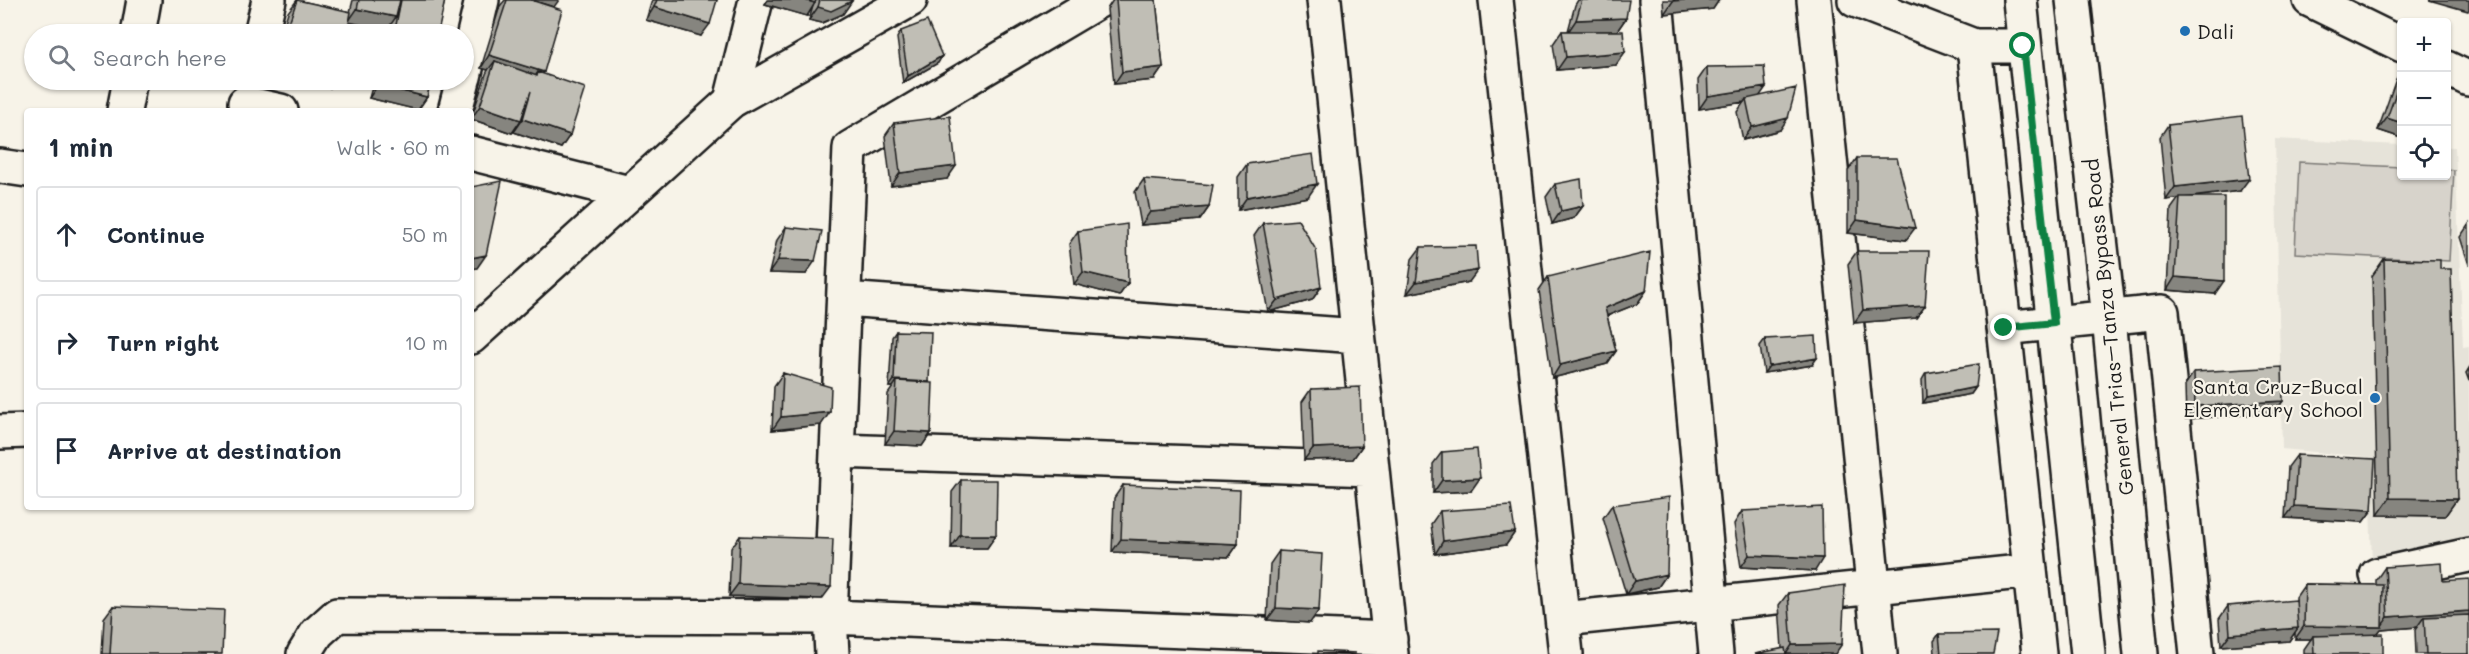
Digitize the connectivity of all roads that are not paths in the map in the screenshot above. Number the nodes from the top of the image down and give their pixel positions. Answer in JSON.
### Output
{"nodes":[{"id":1,"x":144,"y":0,"type":"edge"},
{"id":2,"x":269,"y":0,"type":"edge"},
{"id":3,"x":482,"y":0,"type":"edge"},
{"id":4,"x":756,"y":0,"type":"edge"},
{"id":5,"x":910,"y":0,"type":"edge"},
{"id":6,"x":1100,"y":0,"type":"edge"},
{"id":7,"x":1324,"y":0,"type":"edge"},
{"id":8,"x":1496,"y":0,"type":"edge"},
{"id":9,"x":1656,"y":0,"type":"edge"},
{"id":10,"x":1814,"y":0,"type":"edge"},
{"id":11,"x":1855,"y":0,"type":"edge"},
{"id":12,"x":2020,"y":0,"type":"edge"},
{"id":13,"x":2073,"y":0,"type":"edge"},
{"id":14,"x":2310,"y":0,"type":"edge"},
{"id":15,"x":140,"y":24,"type":"edge"},
{"id":16,"x":263,"y":24,"type":"edge"},
{"id":17,"x":474,"y":33,"type":"edge"},
{"id":18,"x":2397,"y":43,"type":"edge"},
{"id":19,"x":1974,"y":46,"type":"junction"},
{"id":20,"x":2023,"y":46,"type":"junction"},
{"id":21,"x":2451,"y":70,"type":"edge"},
{"id":22,"x":2469,"y":79,"type":"edge"},
{"id":23,"x":128,"y":90,"type":"edge"},
{"id":24,"x":460,"y":90,"type":"edge"},
{"id":25,"x":246,"y":98,"type":"edge"},
{"id":26,"x":731,"y":101,"type":"junction"},
{"id":27,"x":125,"y":108,"type":"edge"},
{"id":28,"x":273,"y":108,"type":"edge"},
{"id":29,"x":456,"y":108,"type":"edge"},
{"id":30,"x":474,"y":154,"type":"edge"},
{"id":31,"x":0,"y":166,"type":"edge"},
{"id":32,"x":24,"y":170,"type":"edge"},
{"id":33,"x":629,"y":193,"type":"junction"},
{"id":34,"x":844,"y":299,"type":"junction"},
{"id":35,"x":2109,"y":318,"type":"junction"},
{"id":36,"x":2054,"y":323,"type":"junction"},
{"id":37,"x":2004,"y":328,"type":"junction"},
{"id":38,"x":474,"y":335,"type":"edge"},
{"id":39,"x":1358,"y":336,"type":"junction"},
{"id":40,"x":24,"y":431,"type":"edge"},
{"id":41,"x":0,"y":432,"type":"edge"},
{"id":42,"x":837,"y":451,"type":"junction"},
{"id":43,"x":1372,"y":469,"type":"junction"},
{"id":44,"x":2469,"y":555,"type":"edge"},
{"id":45,"x":2030,"y":572,"type":"junction"},
{"id":46,"x":2377,"y":575,"type":"dead end"},
{"id":47,"x":1873,"y":587,"type":"junction"},
{"id":48,"x":1711,"y":603,"type":"junction"},
{"id":49,"x":830,"y":617,"type":"junction"},
{"id":50,"x":1563,"y":619,"type":"junction"},
{"id":51,"x":1391,"y":646,"type":"edge"},
{"id":52,"x":304,"y":654,"type":"edge"},
{"id":53,"x":832,"y":654,"type":"edge"},
{"id":54,"x":1566,"y":654,"type":"edge"},
{"id":55,"x":1716,"y":654,"type":"edge"},
{"id":56,"x":1880,"y":654,"type":"edge"},
{"id":57,"x":2039,"y":654,"type":"edge"},
{"id":58,"x":2088,"y":654,"type":"edge"},
{"id":59,"x":2141,"y":654,"type":"edge"},
{"id":60,"x":2197,"y":654,"type":"edge"}],
"edges":[{"from":1,"to":15,"type":"street"},
{"from":2,"to":16,"type":"street"},
{"from":3,"to":17,"type":"street"},
{"from":4,"to":26,"type":"street"},
{"from":5,"to":26,"type":"street"},
{"from":6,"to":34,"type":"street"},
{"from":7,"to":39,"type":"street"},
{"from":8,"to":50,"type":"street"},
{"from":9,"to":48,"type":"street"},
{"from":10,"to":47,"type":"street"},
{"from":11,"to":19,"type":"street"},
{"from":12,"to":20,"type":"street"},
{"from":13,"to":35,"type":"street","name":"General Trias–Tanza Bypass Road"},
{"from":14,"to":18,"type":"street"},
{"from":19,"to":20,"type":"street"},
{"from":19,"to":37,"type":"street"},
{"from":20,"to":36,"type":"street"},
{"from":21,"to":22,"type":"street"},
{"from":23,"to":27,"type":"street"},
{"from":24,"to":29,"type":"street"},
{"from":25,"to":28,"type":"street"},
{"from":26,"to":33,"type":"street"},
{"from":30,"to":33,"type":"street"},
{"from":31,"to":32,"type":"street"},
{"from":33,"to":38,"type":"street"},
{"from":34,"to":39,"type":"street"},
{"from":34,"to":42,"type":"street"},
{"from":35,"to":36,"type":"street"},
{"from":35,"to":59,"type":"street","name":"General Trias–Tanza Bypass Road"},
{"from":35,"to":60,"type":"street"},
{"from":36,"to":37,"type":"street"},
{"from":36,"to":58,"type":"street"},
{"from":37,"to":45,"type":"street"},
{"from":39,"to":43,"type":"street"},
{"from":40,"to":41,"type":"street"},
{"from":42,"to":43,"type":"street"},
{"from":42,"to":49,"type":"street"},
{"from":43,"to":51,"type":"street"},
{"from":44,"to":46,"type":"street"},
{"from":45,"to":47,"type":"street"},
{"from":45,"to":57,"type":"street"},
{"from":47,"to":48,"type":"street"},
{"from":47,"to":56,"type":"street"},
{"from":48,"to":50,"type":"street"},
{"from":48,"to":55,"type":"street"},
{"from":49,"to":51,"type":"street"},
{"from":49,"to":52,"type":"street"},
{"from":49,"to":53,"type":"street"},
{"from":50,"to":54,"type":"street"}]}
